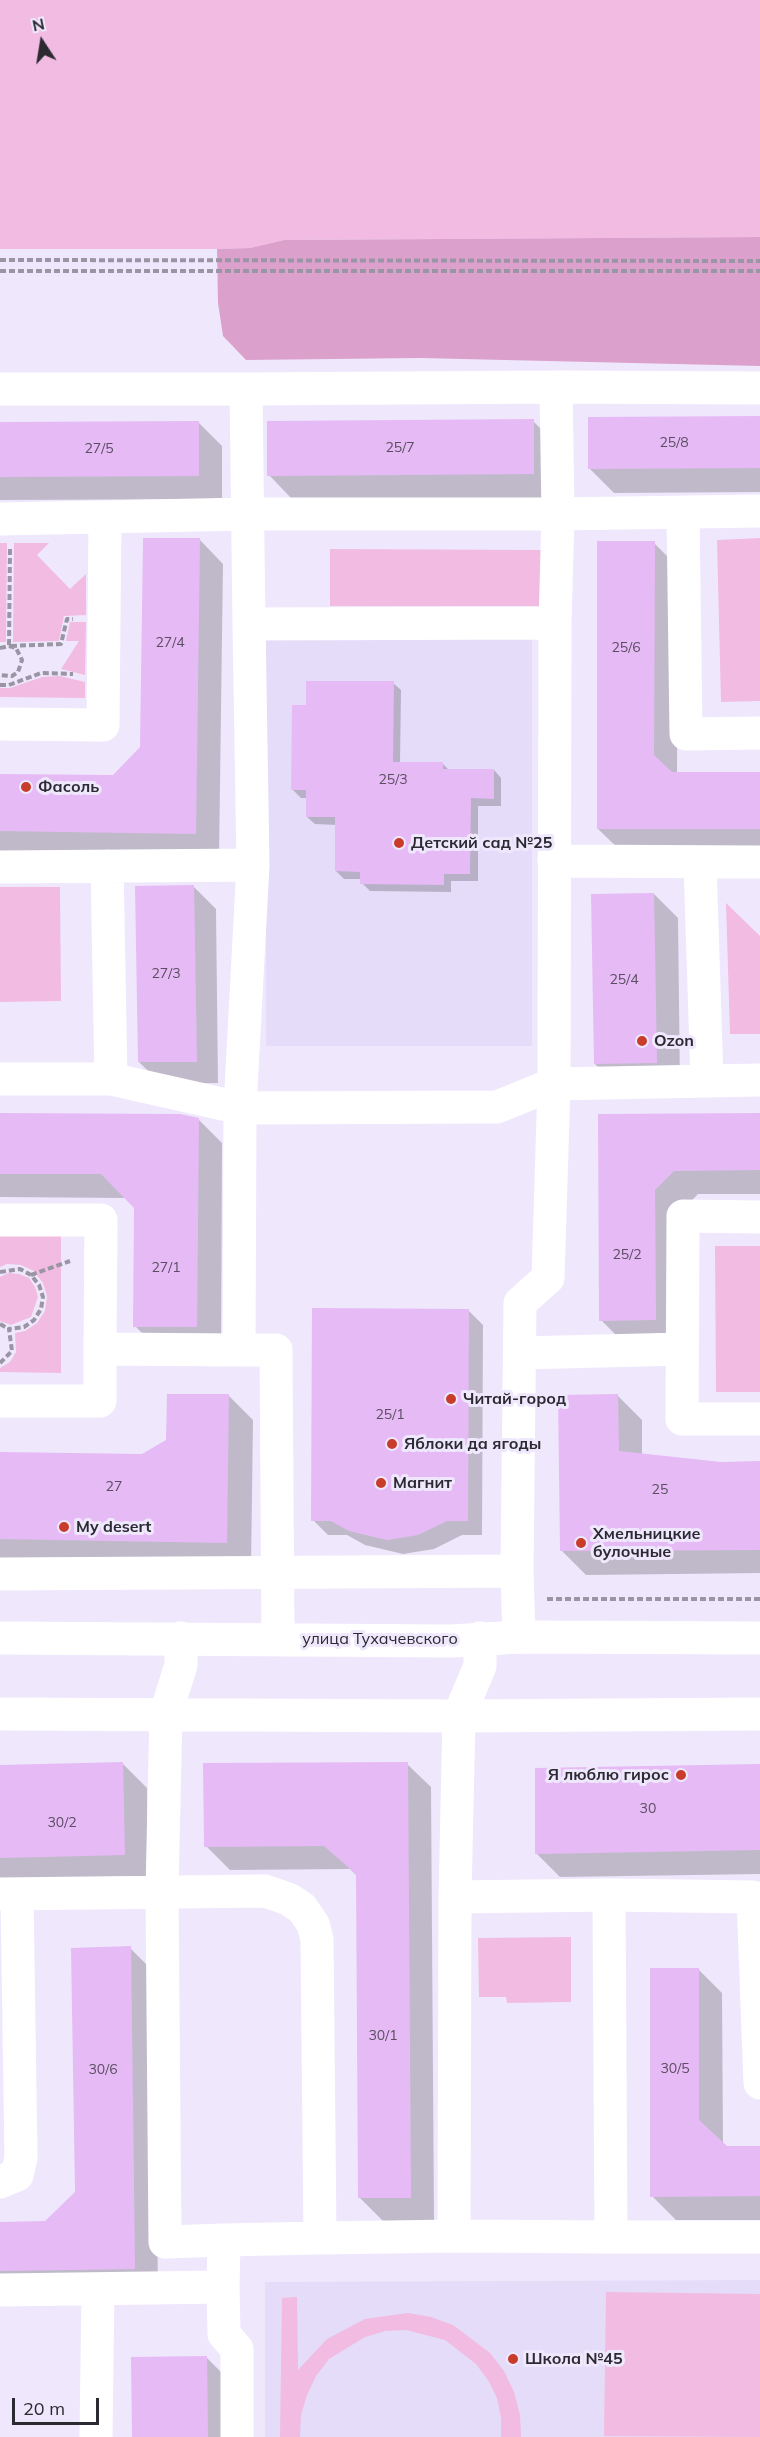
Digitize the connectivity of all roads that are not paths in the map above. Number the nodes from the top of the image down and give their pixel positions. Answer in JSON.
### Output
{"nodes":[{"id":1,"x":556,"y":387,"type":"junction"},
{"id":2,"x":760,"y":388,"type":"edge"},
{"id":3,"x":0,"y":389,"type":"edge"},
{"id":4,"x":246,"y":389,"type":"junction"},
{"id":5,"x":760,"y":511,"type":"edge"},
{"id":6,"x":682,"y":513,"type":"junction"},
{"id":7,"x":247,"y":514,"type":"junction"},
{"id":8,"x":558,"y":514,"type":"junction"},
{"id":9,"x":5,"y":519,"type":"edge"},
{"id":10,"x":105,"y":519,"type":"junction"},
{"id":11,"x":555,"y":622,"type":"junction"},
{"id":12,"x":249,"y":624,"type":"junction"},
{"id":13,"x":0,"y":724,"type":"edge"},
{"id":14,"x":760,"y":733,"type":"edge"},
{"id":15,"x":554,"y":861,"type":"junction"},
{"id":16,"x":700,"y":862,"type":"junction"},
{"id":17,"x":760,"y":862,"type":"edge"},
{"id":18,"x":253,"y":865,"type":"junction"},
{"id":19,"x":107,"y":866,"type":"junction"},
{"id":20,"x":0,"y":867,"type":"edge"},
{"id":21,"x":0,"y":1079,"type":"edge"},
{"id":22,"x":111,"y":1079,"type":"junction"},
{"id":23,"x":760,"y":1080,"type":"edge"},
{"id":24,"x":707,"y":1081,"type":"junction"},
{"id":25,"x":554,"y":1084,"type":"junction"},
{"id":26,"x":240,"y":1108,"type":"junction"},
{"id":27,"x":760,"y":1216,"type":"edge"},
{"id":28,"x":0,"y":1220,"type":"edge"},
{"id":29,"x":100,"y":1349,"type":"junction"},
{"id":30,"x":682,"y":1349,"type":"junction"},
{"id":31,"x":239,"y":1350,"type":"junction"},
{"id":32,"x":520,"y":1353,"type":"junction"},
{"id":33,"x":0,"y":1401,"type":"edge"},
{"id":34,"x":760,"y":1419,"type":"edge"},
{"id":35,"x":277,"y":1571,"type":"junction"},
{"id":36,"x":0,"y":1574,"type":"edge"},
{"id":37,"x":517,"y":1585,"type":"junction"},
{"id":38,"x":519,"y":1637,"type":"junction"},
{"id":39,"x":0,"y":1638,"type":"edge"},
{"id":40,"x":181,"y":1638,"type":"junction"},
{"id":41,"x":278,"y":1638,"type":"junction"},
{"id":42,"x":480,"y":1638,"type":"junction"},
{"id":43,"x":760,"y":1638,"type":"edge"},
{"id":44,"x":166,"y":1713,"type":"junction"},
{"id":45,"x":760,"y":1713,"type":"edge"},
{"id":46,"x":0,"y":1714,"type":"edge"},
{"id":47,"x":459,"y":1716,"type":"junction"},
{"id":48,"x":162,"y":1890,"type":"junction"},
{"id":49,"x":9,"y":1894,"type":"edge"},
{"id":50,"x":609,"y":1895,"type":"junction"},
{"id":51,"x":455,"y":1897,"type":"junction"},
{"id":52,"x":757,"y":1897,"type":"edge"},
{"id":53,"x":760,"y":2083,"type":"edge"},
{"id":54,"x":0,"y":2182,"type":"edge"},
{"id":55,"x":454,"y":2236,"type":"junction"},
{"id":56,"x":611,"y":2237,"type":"junction"},
{"id":57,"x":760,"y":2237,"type":"edge"},
{"id":58,"x":320,"y":2238,"type":"junction"},
{"id":59,"x":224,"y":2240,"type":"junction"},
{"id":60,"x":223,"y":2287,"type":"junction"},
{"id":61,"x":98,"y":2289,"type":"junction"},
{"id":62,"x":0,"y":2290,"type":"edge"},
{"id":63,"x":96,"y":2437,"type":"edge"},
{"id":64,"x":237,"y":2437,"type":"edge"}],
"edges":[{"from":1,"to":2,"type":"main road"},
{"from":1,"to":4,"type":"main road"},
{"from":1,"to":8,"type":"main road"},
{"from":3,"to":4,"type":"main road"},
{"from":4,"to":7,"type":"main road"},
{"from":5,"to":6,"type":"main road"},
{"from":6,"to":8,"type":"main road"},
{"from":6,"to":14,"type":"main road"},
{"from":7,"to":8,"type":"main road"},
{"from":7,"to":10,"type":"main road"},
{"from":7,"to":12,"type":"main road"},
{"from":8,"to":11,"type":"main road"},
{"from":9,"to":10,"type":"main road"},
{"from":10,"to":13,"type":"main road"},
{"from":11,"to":12,"type":"main road"},
{"from":11,"to":15,"type":"main road"},
{"from":12,"to":18,"type":"main road"},
{"from":15,"to":16,"type":"main road"},
{"from":15,"to":25,"type":"main road"},
{"from":16,"to":17,"type":"main road"},
{"from":16,"to":24,"type":"main road"},
{"from":18,"to":19,"type":"main road"},
{"from":18,"to":26,"type":"main road"},
{"from":19,"to":20,"type":"main road"},
{"from":19,"to":22,"type":"main road"},
{"from":21,"to":22,"type":"main road"},
{"from":22,"to":26,"type":"main road"},
{"from":23,"to":24,"type":"main road"},
{"from":24,"to":25,"type":"main road"},
{"from":25,"to":26,"type":"main road"},
{"from":25,"to":32,"type":"main road"},
{"from":26,"to":31,"type":"main road"},
{"from":27,"to":30,"type":"main road"},
{"from":28,"to":29,"type":"main road"},
{"from":29,"to":31,"type":"main road"},
{"from":29,"to":33,"type":"main road"},
{"from":30,"to":32,"type":"main road"},
{"from":30,"to":34,"type":"main road"},
{"from":31,"to":35,"type":"main road"},
{"from":32,"to":37,"type":"main road"},
{"from":35,"to":36,"type":"main road"},
{"from":35,"to":37,"type":"main road"},
{"from":35,"to":41,"type":"main road"},
{"from":37,"to":38,"type":"main road"},
{"from":38,"to":42,"type":"main road","name":"улица Тухачевского"},
{"from":38,"to":43,"type":"main road","name":"улица Тухачевского"},
{"from":39,"to":40,"type":"main road","name":"улица Тухачевского"},
{"from":40,"to":41,"type":"main road","name":"улица Тухачевского"},
{"from":40,"to":44,"type":"main road"},
{"from":41,"to":42,"type":"main road","name":"улица Тухачевского"},
{"from":42,"to":47,"type":"main road"},
{"from":44,"to":46,"type":"main road"},
{"from":44,"to":47,"type":"main road"},
{"from":44,"to":48,"type":"main road"},
{"from":45,"to":47,"type":"main road"},
{"from":47,"to":51,"type":"main road"},
{"from":48,"to":49,"type":"main road"},
{"from":48,"to":58,"type":"main road"},
{"from":48,"to":59,"type":"main road"},
{"from":49,"to":54,"type":"main road"},
{"from":50,"to":51,"type":"main road"},
{"from":50,"to":52,"type":"main road"},
{"from":50,"to":56,"type":"main road"},
{"from":51,"to":55,"type":"main road"},
{"from":52,"to":53,"type":"main road"},
{"from":55,"to":56,"type":"main road"},
{"from":55,"to":58,"type":"main road"},
{"from":56,"to":57,"type":"main road"},
{"from":58,"to":59,"type":"main road"},
{"from":59,"to":60,"type":"main road"},
{"from":60,"to":61,"type":"main road"},
{"from":60,"to":64,"type":"main road"},
{"from":61,"to":62,"type":"main road"},
{"from":61,"to":63,"type":"main road"}]}
